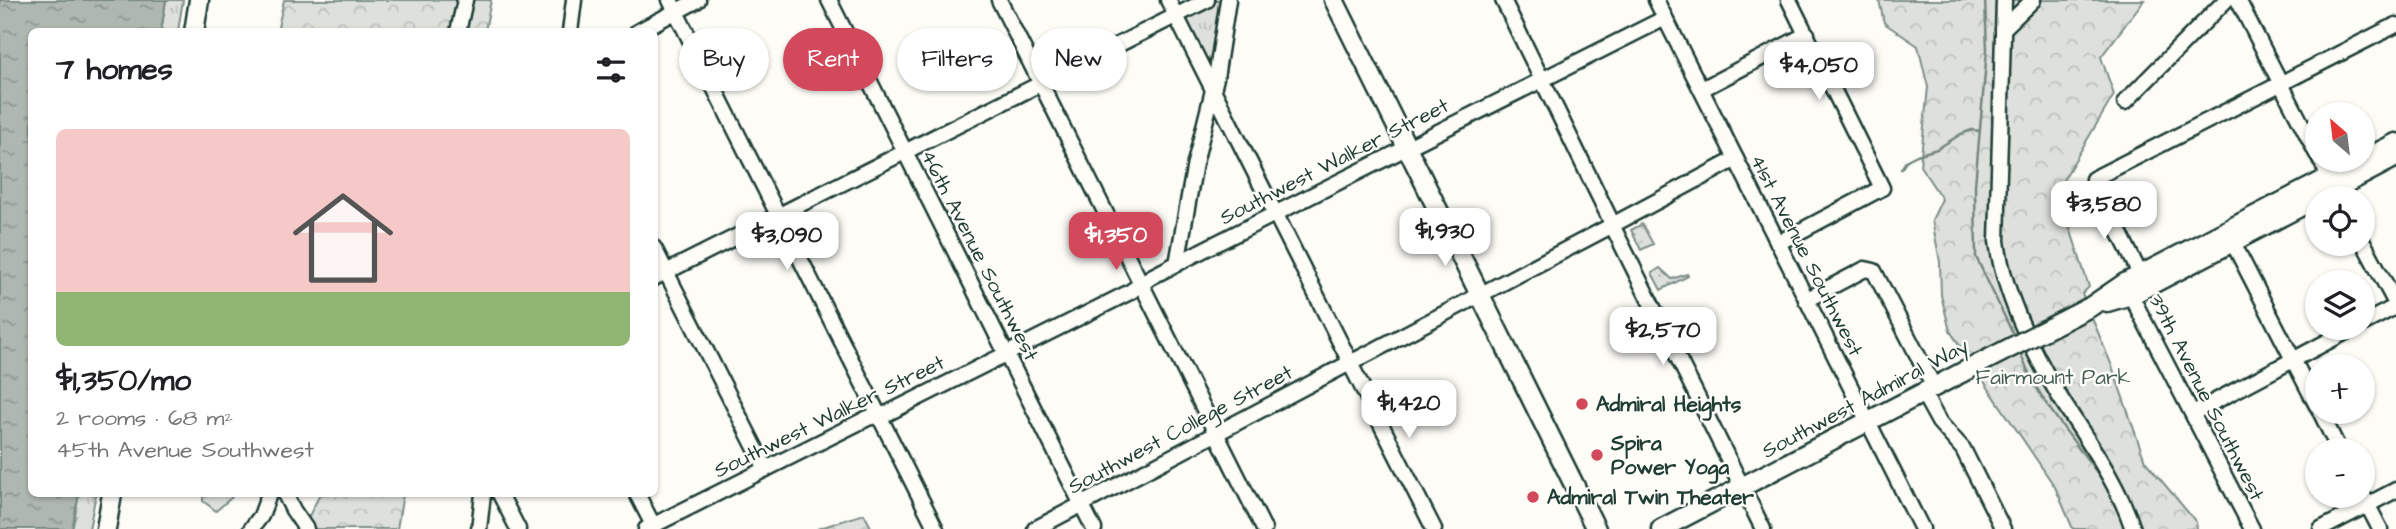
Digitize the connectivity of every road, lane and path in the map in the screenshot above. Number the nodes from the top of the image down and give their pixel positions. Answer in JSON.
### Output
{"nodes":[{"id":1,"x":199,"y":0,"type":"edge"},
{"id":2,"x":465,"y":0,"type":"edge"},
{"id":3,"x":574,"y":0,"type":"edge"},
{"id":4,"x":698,"y":0,"type":"edge"},
{"id":5,"x":829,"y":0,"type":"edge"},
{"id":6,"x":999,"y":0,"type":"edge"},
{"id":7,"x":1168,"y":0,"type":"edge"},
{"id":8,"x":1206,"y":0,"type":"edge"},
{"id":9,"x":1228,"y":0,"type":"edge"},
{"id":10,"x":1334,"y":0,"type":"edge"},
{"id":11,"x":1503,"y":0,"type":"edge"},
{"id":12,"x":1656,"y":0,"type":"edge"},
{"id":13,"x":1789,"y":0,"type":"edge"},
{"id":14,"x":2004,"y":0,"type":"edge"},
{"id":15,"x":2034,"y":0,"type":"edge"},
{"id":16,"x":2226,"y":0,"type":"edge"},
{"id":17,"x":2238,"y":0,"type":"edge"},
{"id":18,"x":673,"y":6,"type":"edge"},
{"id":19,"x":1176,"y":15,"type":"junction"},
{"id":20,"x":1665,"y":18,"type":"junction"},
{"id":21,"x":2396,"y":25,"type":"edge"},
{"id":22,"x":195,"y":28,"type":"edge"},
{"id":23,"x":459,"y":28,"type":"edge"},
{"id":24,"x":570,"y":28,"type":"edge"},
{"id":25,"x":643,"y":28,"type":"edge"},
{"id":26,"x":2003,"y":29,"type":"junction"},
{"id":27,"x":1807,"y":34,"type":"junction"},
{"id":28,"x":1127,"y":40,"type":"edge"},
{"id":29,"x":1031,"y":65,"type":"edge"},
{"id":30,"x":1542,"y":80,"type":"junction"},
{"id":31,"x":2280,"y":84,"type":"junction"},
{"id":32,"x":1031,"y":88,"type":"edge"},
{"id":33,"x":1213,"y":89,"type":"junction"},
{"id":34,"x":1702,"y":89,"type":"junction"},
{"id":35,"x":1044,"y":91,"type":"edge"},
{"id":36,"x":2125,"y":102,"type":"dead end"},
{"id":37,"x":2305,"y":131,"type":"edge"},
{"id":38,"x":2396,"y":144,"type":"edge"},
{"id":39,"x":1408,"y":148,"type":"junction"},
{"id":40,"x":904,"y":151,"type":"junction"},
{"id":41,"x":2396,"y":157,"type":"edge"},
{"id":42,"x":1736,"y":159,"type":"junction"},
{"id":43,"x":2338,"y":186,"type":"edge"},
{"id":44,"x":2339,"y":186,"type":"edge"},
{"id":45,"x":2305,"y":202,"type":"edge"},
{"id":46,"x":2305,"y":203,"type":"edge"},
{"id":47,"x":1276,"y":214,"type":"junction"},
{"id":48,"x":778,"y":215,"type":"junction"},
{"id":49,"x":1612,"y":225,"type":"junction"},
{"id":50,"x":2230,"y":236,"type":"junction"},
{"id":51,"x":1777,"y":243,"type":"junction"},
{"id":52,"x":2370,"y":256,"type":"edge"},
{"id":53,"x":1177,"y":264,"type":"junction"},
{"id":54,"x":660,"y":274,"type":"edge"},
{"id":55,"x":1141,"y":284,"type":"junction"},
{"id":56,"x":2136,"y":285,"type":"junction"},
{"id":57,"x":1479,"y":295,"type":"junction"},
{"id":58,"x":1806,"y":300,"type":"junction"},
{"id":59,"x":2394,"y":305,"type":"edge"},
{"id":60,"x":2375,"y":316,"type":"edge"},
{"id":61,"x":2331,"y":340,"type":"edge"},
{"id":62,"x":1007,"y":353,"type":"junction"},
{"id":63,"x":2293,"y":360,"type":"junction"},
{"id":64,"x":1350,"y":363,"type":"junction"},
{"id":65,"x":2305,"y":383,"type":"edge"},
{"id":66,"x":1928,"y":390,"type":"junction"},
{"id":67,"x":2193,"y":413,"type":"junction"},
{"id":68,"x":878,"y":415,"type":"junction"},
{"id":69,"x":1867,"y":422,"type":"junction"},
{"id":70,"x":1216,"y":432,"type":"junction"},
{"id":71,"x":766,"y":469,"type":"junction"},
{"id":72,"x":1742,"y":487,"type":"junction"},
{"id":73,"x":2396,"y":490,"type":"edge"},
{"id":74,"x":2375,"y":496,"type":"edge"},
{"id":75,"x":111,"y":497,"type":"edge"},
{"id":76,"x":269,"y":497,"type":"edge"},
{"id":77,"x":286,"y":497,"type":"edge"},
{"id":78,"x":483,"y":497,"type":"edge"},
{"id":79,"x":501,"y":497,"type":"edge"},
{"id":80,"x":638,"y":497,"type":"edge"},
{"id":81,"x":1082,"y":504,"type":"junction"},
{"id":82,"x":2352,"y":508,"type":"edge"},
{"id":83,"x":2370,"y":508,"type":"edge"},
{"id":84,"x":259,"y":522,"type":"edge"},
{"id":85,"x":650,"y":527,"type":"edge"},
{"id":86,"x":106,"y":529,"type":"edge"},
{"id":87,"x":251,"y":529,"type":"edge"},
{"id":88,"x":306,"y":529,"type":"edge"},
{"id":89,"x":479,"y":529,"type":"edge"},
{"id":90,"x":517,"y":529,"type":"edge"},
{"id":91,"x":936,"y":529,"type":"edge"},
{"id":92,"x":1035,"y":529,"type":"edge"},
{"id":93,"x":1094,"y":529,"type":"edge"},
{"id":94,"x":1264,"y":529,"type":"edge"},
{"id":95,"x":1434,"y":529,"type":"edge"},
{"id":96,"x":1596,"y":529,"type":"edge"},
{"id":97,"x":1661,"y":529,"type":"edge"},
{"id":98,"x":1763,"y":529,"type":"edge"},
{"id":99,"x":1922,"y":529,"type":"edge"},
{"id":100,"x":2003,"y":529,"type":"edge"},
{"id":101,"x":2133,"y":529,"type":"edge"},
{"id":102,"x":2252,"y":529,"type":"edge"},
{"id":103,"x":2321,"y":529,"type":"edge"},
{"id":104,"x":2380,"y":529,"type":"edge"}],
"edges":[{"from":1,"to":22,"type":"main road"},
{"from":2,"to":23,"type":"street"},
{"from":3,"to":24,"type":"street"},
{"from":4,"to":18,"type":"street"},
{"from":5,"to":40,"type":"street","name":"46th Avenue Southwest"},
{"from":6,"to":29,"type":"street"},
{"from":7,"to":19,"type":"street"},
{"from":8,"to":19,"type":"street"},
{"from":9,"to":33,"type":"street"},
{"from":10,"to":39,"type":"main road"},
{"from":11,"to":30,"type":"street"},
{"from":12,"to":20,"type":"street","name":"41st Avenue Southwest"},
{"from":13,"to":27,"type":"street"},
{"from":14,"to":26,"type":"street"},
{"from":15,"to":26,"type":"street"},
{"from":16,"to":36,"type":"street"},
{"from":17,"to":31,"type":"street"},
{"from":18,"to":25,"type":"street"},
{"from":18,"to":48,"type":"street"},
{"from":19,"to":28,"type":"street"},
{"from":19,"to":33,"type":"street"},
{"from":20,"to":30,"type":"street","name":"Southwest Walker Street"},
{"from":20,"to":34,"type":"street","name":"41st Avenue Southwest"},
{"from":21,"to":31,"type":"street"},
{"from":26,"to":101,"type":"street"},
{"from":27,"to":34,"type":"street"},
{"from":27,"to":51,"type":"street"},
{"from":30,"to":39,"type":"street","name":"Southwest Walker Street"},
{"from":30,"to":49,"type":"street"},
{"from":31,"to":37,"type":"street"},
{"from":31,"to":56,"type":"street","name":"39th Avenue Southwest"},
{"from":32,"to":40,"type":"street"},
{"from":33,"to":47,"type":"street"},
{"from":33,"to":53,"type":"street"},
{"from":34,"to":42,"type":"street","name":"41st Avenue Southwest"},
{"from":35,"to":55,"type":"street"},
{"from":38,"to":43,"type":"main road","name":"Southwest Admiral Way"},
{"from":39,"to":47,"type":"street","name":"Southwest Walker Street"},
{"from":39,"to":57,"type":"main road"},
{"from":40,"to":48,"type":"street"},
{"from":40,"to":62,"type":"street","name":"46th Avenue Southwest"},
{"from":41,"to":44,"type":"main road","name":"Southwest Admiral Way"},
{"from":42,"to":49,"type":"street","name":"Southwest College Street"},
{"from":42,"to":51,"type":"street","name":"41st Avenue Southwest"},
{"from":45,"to":50,"type":"main road","name":"Southwest Admiral Way"},
{"from":46,"to":50,"type":"main road","name":"Southwest Admiral Way"},
{"from":47,"to":53,"type":"street","name":"Southwest Walker Street"},
{"from":47,"to":64,"type":"street"},
{"from":48,"to":54,"type":"street"},
{"from":48,"to":68,"type":"street"},
{"from":49,"to":57,"type":"street","name":"Southwest College Street"},
{"from":49,"to":72,"type":"street"},
{"from":50,"to":56,"type":"main road","name":"Southwest Admiral Way"},
{"from":50,"to":63,"type":"street"},
{"from":51,"to":58,"type":"street","name":"41st Avenue Southwest"},
{"from":52,"to":59,"type":"street"},
{"from":53,"to":55,"type":"street","name":"Southwest Walker Street"},
{"from":54,"to":71,"type":"street"},
{"from":55,"to":62,"type":"street","name":"Southwest Walker Street"},
{"from":55,"to":70,"type":"street"},
{"from":56,"to":66,"type":"main road","name":"Southwest Admiral Way","bridge":true},
{"from":56,"to":67,"type":"street","name":"39th Avenue Southwest"},
{"from":57,"to":64,"type":"street","name":"Southwest College Street"},
{"from":57,"to":96,"type":"main road"},
{"from":58,"to":66,"type":"street"},
{"from":58,"to":69,"type":"street","name":"41st Avenue Southwest"},
{"from":59,"to":60,"type":"street"},
{"from":61,"to":63,"type":"street"},
{"from":62,"to":68,"type":"street","name":"Southwest Walker Street"},
{"from":62,"to":81,"type":"street","name":"46th Avenue Southwest"},
{"from":63,"to":65,"type":"street"},
{"from":63,"to":67,"type":"street"},
{"from":64,"to":70,"type":"street","name":"Southwest College Street"},
{"from":64,"to":95,"type":"street"},
{"from":66,"to":69,"type":"main road","name":"Southwest Admiral Way"},
{"from":66,"to":100,"type":"street"},
{"from":67,"to":102,"type":"street","name":"39th Avenue Southwest"},
{"from":68,"to":71,"type":"street","name":"Southwest Walker Street"},
{"from":68,"to":91,"type":"street"},
{"from":69,"to":72,"type":"main road","name":"Southwest Admiral Way"},
{"from":69,"to":99,"type":"street","name":"41st Avenue Southwest"},
{"from":70,"to":81,"type":"street","name":"Southwest College Street"},
{"from":70,"to":94,"type":"street"},
{"from":71,"to":85,"type":"street","name":"Southwest Walker Street"},
{"from":72,"to":97,"type":"main road","name":"Southwest Admiral Way"},
{"from":72,"to":98,"type":"street"},
{"from":73,"to":74,"type":"street"},
{"from":75,"to":86,"type":"main road"},
{"from":76,"to":84,"type":"street"},
{"from":77,"to":88,"type":"street"},
{"from":78,"to":89,"type":"street"},
{"from":79,"to":90,"type":"street"},
{"from":80,"to":85,"type":"street"},
{"from":81,"to":92,"type":"street","name":"Southwest College Street"},
{"from":81,"to":93,"type":"street","name":"46th Avenue Southwest"},
{"from":82,"to":103,"type":"street"},
{"from":83,"to":104,"type":"street"},
{"from":84,"to":87,"type":"street"}]}
